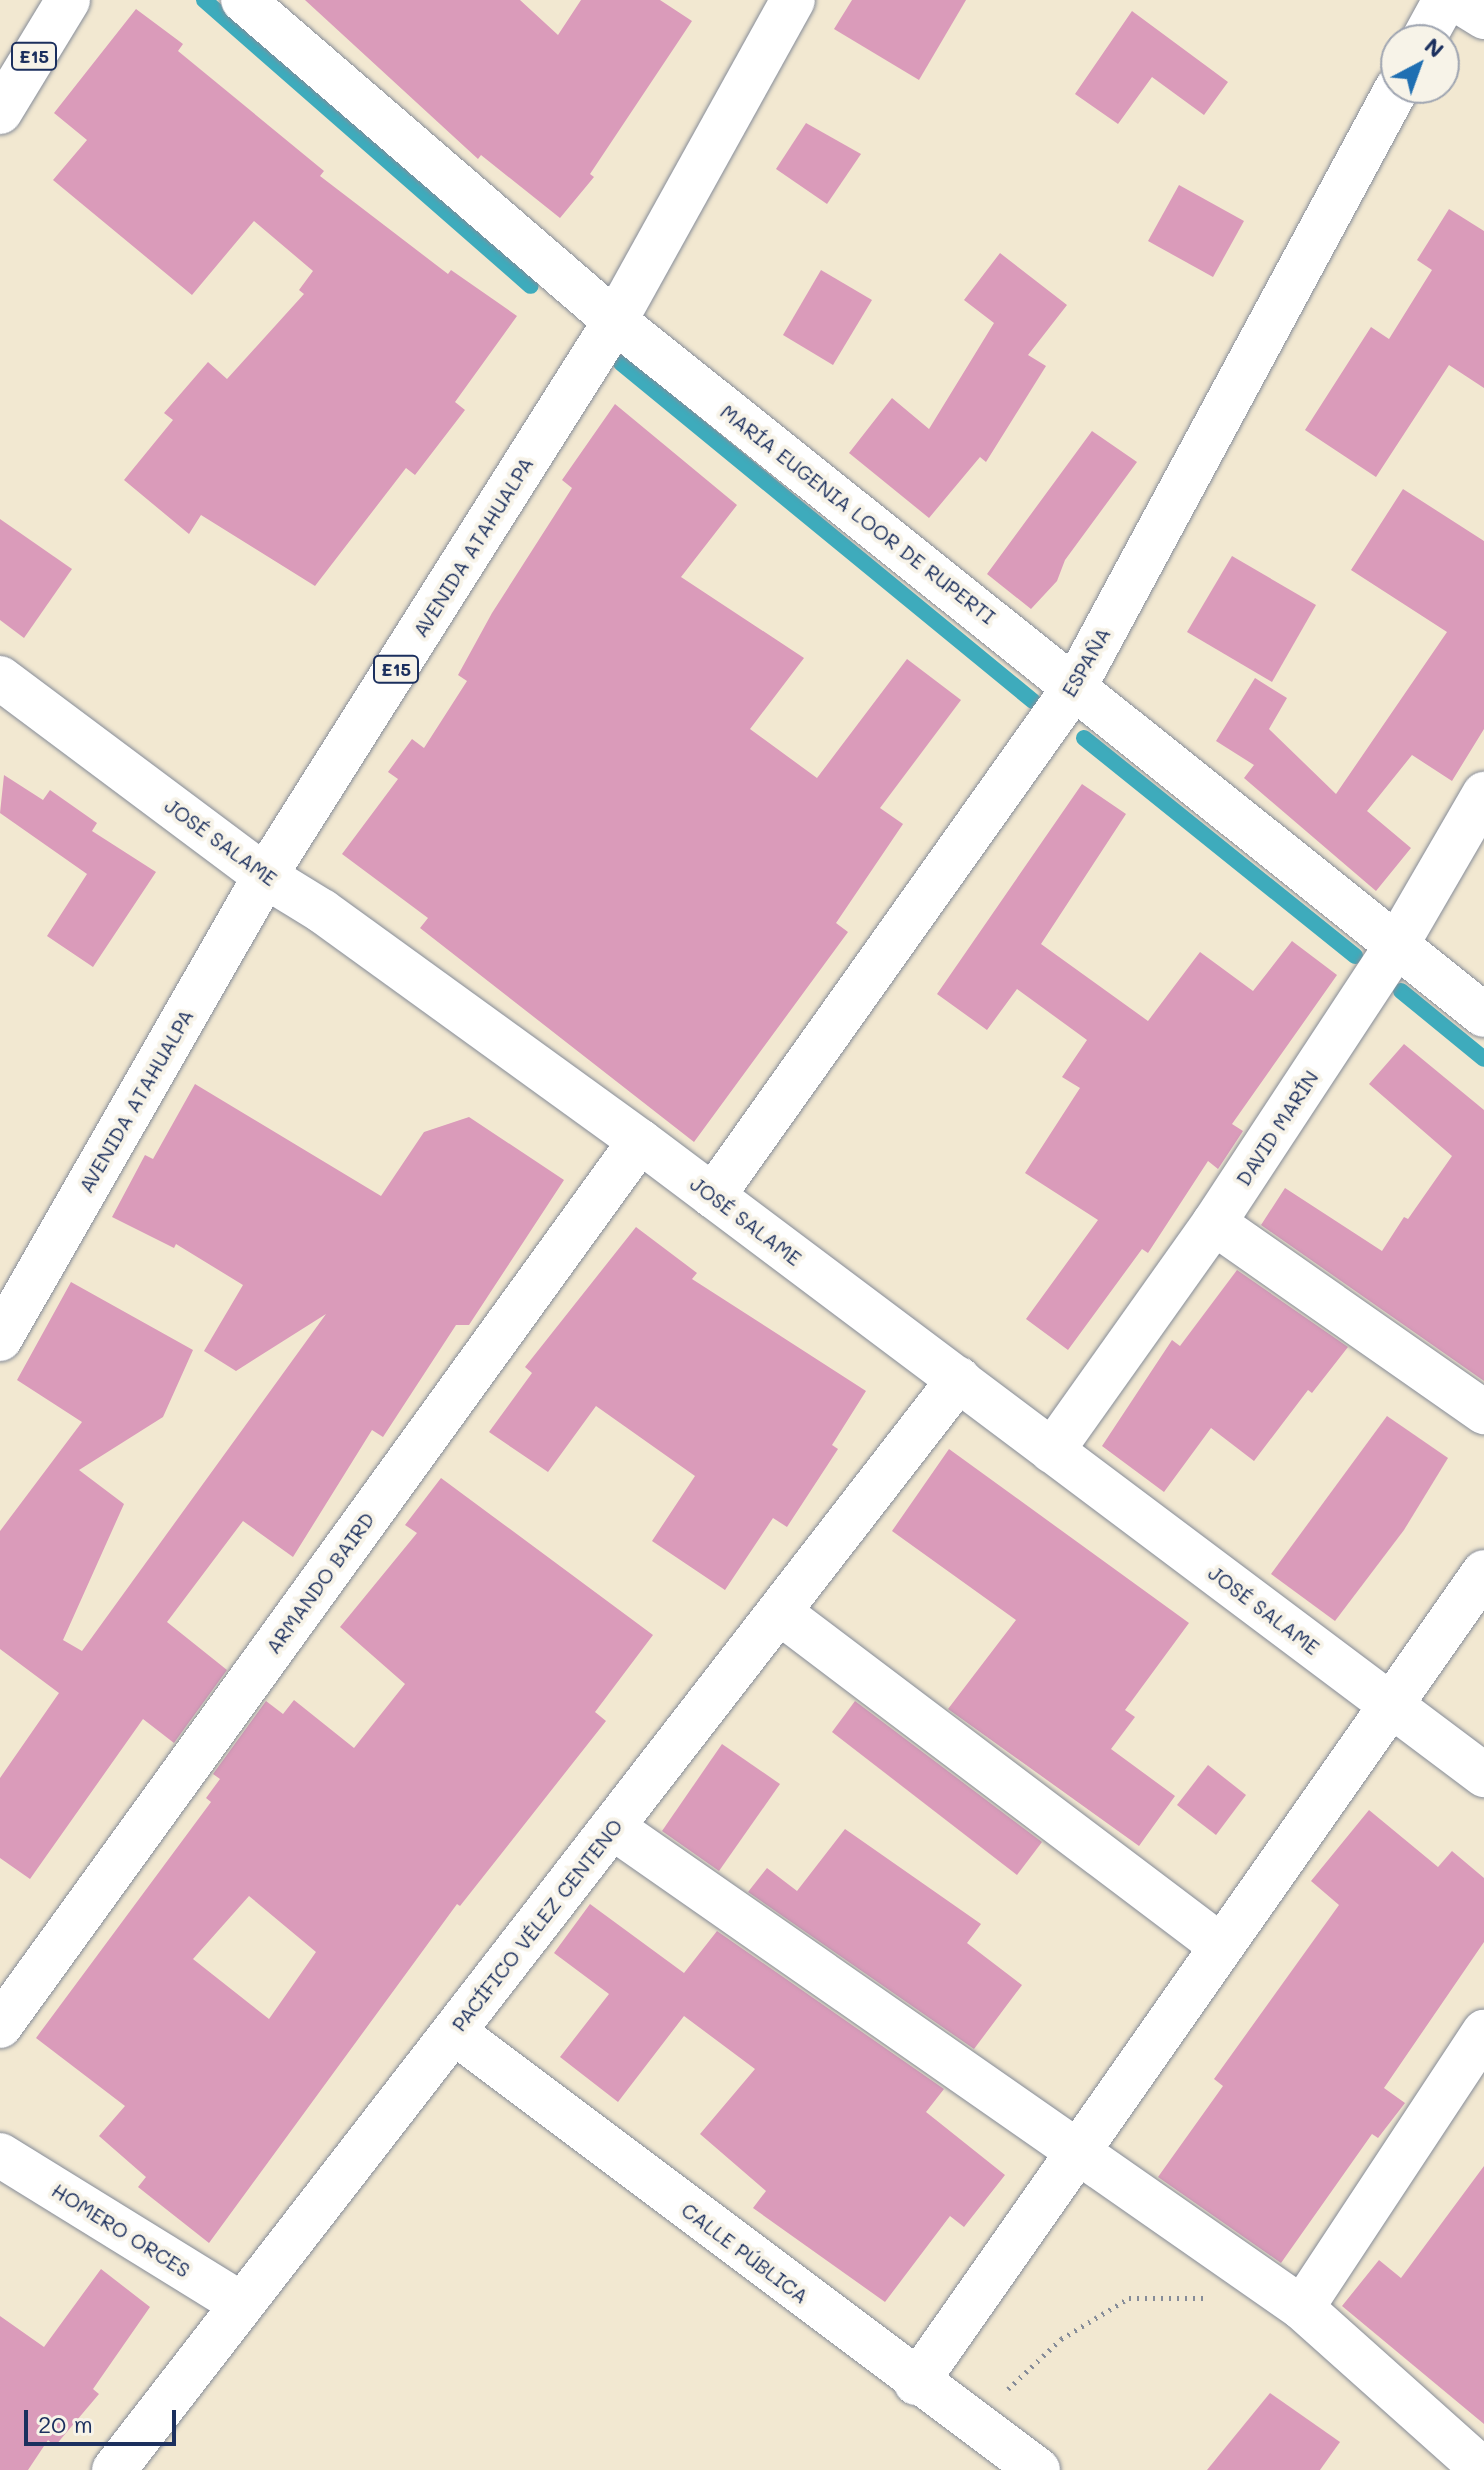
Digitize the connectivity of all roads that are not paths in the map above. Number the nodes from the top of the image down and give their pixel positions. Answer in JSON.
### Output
{"nodes":[{"id":1,"x":68,"y":0,"type":"edge"},
{"id":2,"x":243,"y":0,"type":"edge"},
{"id":3,"x":793,"y":0,"type":"edge"},
{"id":4,"x":1445,"y":0,"type":"edge"},
{"id":5,"x":1457,"y":0,"type":"edge"},
{"id":6,"x":1484,"y":17,"type":"edge"},
{"id":7,"x":1432,"y":24,"type":"edge"},
{"id":8,"x":1388,"y":104,"type":"edge"},
{"id":9,"x":0,"y":112,"type":"edge"},
{"id":10,"x":615,"y":321,"type":"junction"},
{"id":11,"x":0,"y":678,"type":"edge"},
{"id":12,"x":1075,"y":686,"type":"junction"},
{"id":13,"x":1484,"y":794,"type":"edge"},
{"id":14,"x":265,"y":876,"type":"junction"},
{"id":15,"x":1396,"y":946,"type":"junction"},
{"id":16,"x":1484,"y":1015,"type":"edge"},
{"id":17,"x":640,"y":1141,"type":"junction"},
{"id":18,"x":713,"y":1196,"type":"junction"},
{"id":19,"x":1214,"y":1223,"type":"junction"},
{"id":20,"x":0,"y":1339,"type":"edge"},
{"id":21,"x":959,"y":1379,"type":"junction"},
{"id":22,"x":1484,"y":1412,"type":"edge"},
{"id":23,"x":1052,"y":1451,"type":"junction"},
{"id":24,"x":1484,"y":1572,"type":"edge"},
{"id":25,"x":779,"y":1612,"type":"junction"},
{"id":26,"x":1392,"y":1705,"type":"junction"},
{"id":27,"x":1484,"y":1775,"type":"edge"},
{"id":28,"x":612,"y":1827,"type":"junction"},
{"id":29,"x":1221,"y":1946,"type":"junction"},
{"id":30,"x":0,"y":2026,"type":"edge"},
{"id":31,"x":454,"y":2032,"type":"junction"},
{"id":32,"x":1484,"y":2032,"type":"edge"},
{"id":33,"x":1078,"y":2152,"type":"junction"},
{"id":34,"x":0,"y":2155,"type":"edge"},
{"id":35,"x":241,"y":2304,"type":"junction"},
{"id":36,"x":1302,"y":2308,"type":"junction"},
{"id":37,"x":916,"y":2383,"type":"junction"},
{"id":38,"x":114,"y":2470,"type":"edge"},
{"id":39,"x":1038,"y":2470,"type":"edge"},
{"id":40,"x":1484,"y":2470,"type":"edge"}],
"edges":[{"from":1,"to":9,"type":"main road","number":"E15"},
{"from":2,"to":10,"type":"main road","name":"MARÍA EUGENIA LOOR DE RUPERTI"},
{"from":3,"to":10,"type":"main road","name":"AVENIDA ATAHUALPA","number":"E15"},
{"from":4,"to":7,"type":"main road"},
{"from":5,"to":6,"type":"main road"},
{"from":8,"to":12,"type":"main road","name":"ESPAÑA"},
{"from":10,"to":12,"type":"main road","name":"MARÍA EUGENIA LOOR DE RUPERTI"},
{"from":10,"to":14,"type":"main road","name":"AVENIDA ATAHUALPA","number":"E15"},
{"from":11,"to":14,"type":"main road","name":"JOSÉ SALAME"},
{"from":12,"to":15,"type":"main road","name":"MARÍA EUGENIA LOOR DE RUPERTI"},
{"from":12,"to":18,"type":"main road","name":"ESPAÑA"},
{"from":13,"to":15,"type":"main road","name":"DAVID MARÍN"},
{"from":14,"to":17,"type":"main road","name":"JOSÉ SALAME"},
{"from":14,"to":20,"type":"main road","name":"AVENIDA ATAHUALPA","number":"E15"},
{"from":15,"to":16,"type":"main road","name":"MARÍA EUGENIA LOOR DE RUPERTI"},
{"from":15,"to":19,"type":"main road","name":"DAVID MARÍN"},
{"from":17,"to":18,"type":"main road","name":"JOSÉ SALAME"},
{"from":17,"to":30,"type":"main road","name":"ARMANDO BAIRD"},
{"from":18,"to":21,"type":"main road","name":"JOSÉ SALAME"},
{"from":19,"to":22,"type":"main road"},
{"from":19,"to":23,"type":"main road","name":"DAVID MARÍN"},
{"from":21,"to":23,"type":"main road","name":"JOSÉ SALAME"},
{"from":21,"to":25,"type":"main road","name":"PACÍFICO VÉLEZ CENTENO"},
{"from":23,"to":26,"type":"main road","name":"JOSÉ SALAME"},
{"from":24,"to":26,"type":"main road"},
{"from":25,"to":28,"type":"main road","name":"PACÍFICO VÉLEZ CENTENO"},
{"from":25,"to":29,"type":"main road"},
{"from":26,"to":27,"type":"main road","name":"JOSÉ SALAME"},
{"from":26,"to":29,"type":"main road"},
{"from":28,"to":31,"type":"main road","name":"PACÍFICO VÉLEZ CENTENO"},
{"from":28,"to":33,"type":"main road"},
{"from":29,"to":33,"type":"main road"},
{"from":31,"to":35,"type":"main road","name":"PACÍFICO VÉLEZ CENTENO"},
{"from":31,"to":37,"type":"main road","name":"CALLE PÚBLICA"},
{"from":32,"to":36,"type":"main road"},
{"from":33,"to":36,"type":"main road"},
{"from":33,"to":37,"type":"main road"},
{"from":34,"to":35,"type":"main road","name":"HOMERO ORCES"},
{"from":35,"to":38,"type":"main road","name":"PACÍFICO VÉLEZ CENTENO"},
{"from":36,"to":40,"type":"main road"},
{"from":37,"to":39,"type":"main road","name":"CALLE PÚBLICA"}]}
